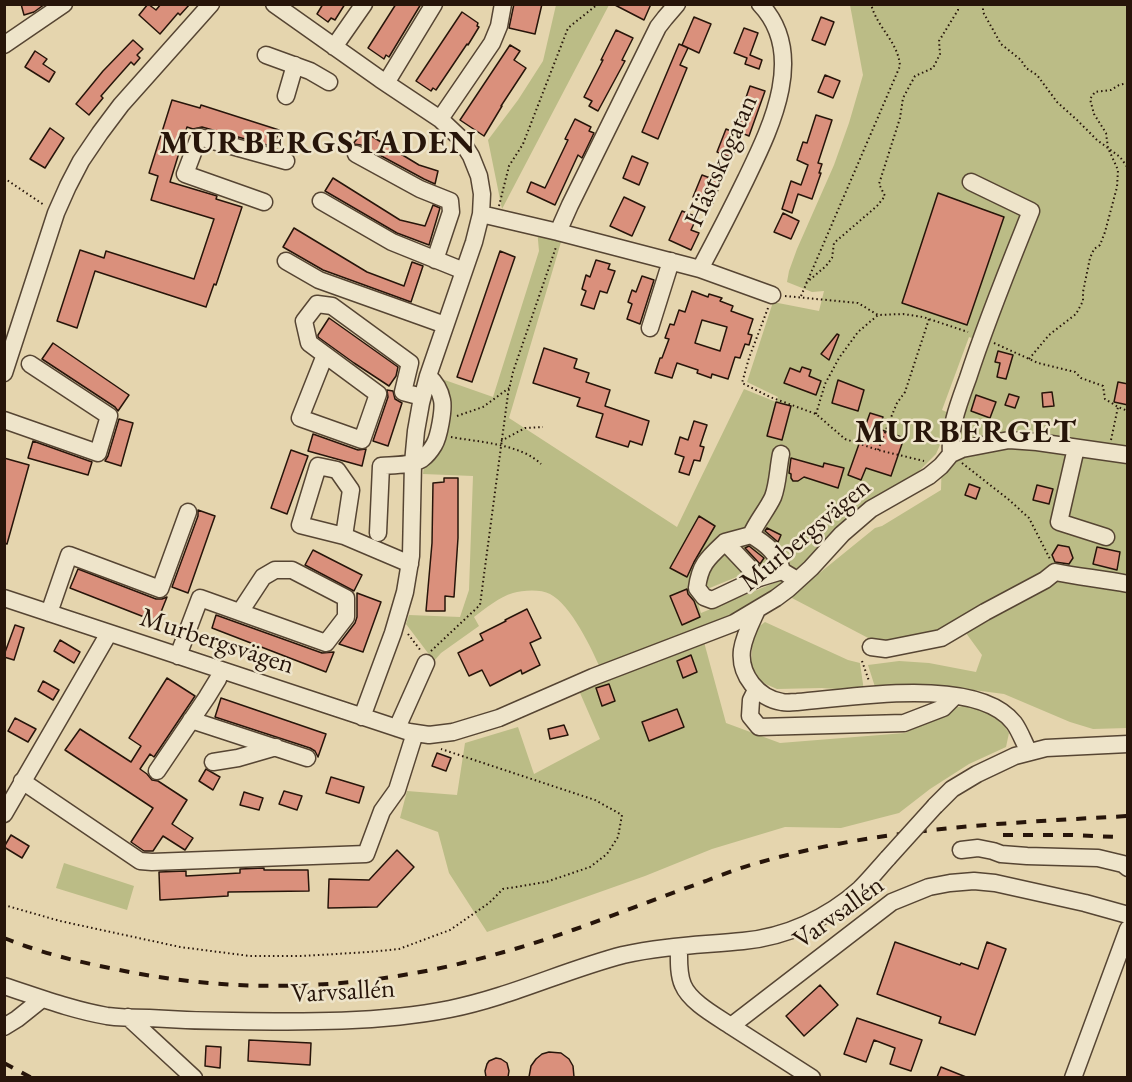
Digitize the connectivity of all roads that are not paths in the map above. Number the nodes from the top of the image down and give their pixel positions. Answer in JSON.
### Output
{"nodes":[{"id":1,"x":64,"y":4,"type":"edge"},
{"id":2,"x":211,"y":4,"type":"edge"},
{"id":3,"x":364,"y":4,"type":"edge"},
{"id":4,"x":434,"y":4,"type":"edge"},
{"id":5,"x":503,"y":4,"type":"edge"},
{"id":6,"x":677,"y":4,"type":"edge"},
{"id":7,"x":760,"y":4,"type":"edge"},
{"id":8,"x":283,"y":7,"type":"edge"},
{"id":9,"x":4,"y":45,"type":"edge"},
{"id":10,"x":334,"y":47,"type":"junction"},
{"id":11,"x":266,"y":55,"type":"dead end"},
{"id":12,"x":295,"y":65,"type":"junction"},
{"id":13,"x":329,"y":82,"type":"dead end"},
{"id":14,"x":386,"y":83,"type":"junction"},
{"id":15,"x":285,"y":96,"type":"dead end"},
{"id":16,"x":441,"y":119,"type":"junction"},
{"id":17,"x":356,"y":154,"type":"dead end"},
{"id":18,"x":286,"y":161,"type":"dead end"},
{"id":19,"x":971,"y":182,"type":"dead end"},
{"id":20,"x":321,"y":201,"type":"dead end"},
{"id":21,"x":264,"y":202,"type":"dead end"},
{"id":22,"x":489,"y":216,"type":"junction"},
{"id":23,"x":558,"y":232,"type":"junction"},
{"id":24,"x":435,"y":260,"type":"junction"},
{"id":25,"x":286,"y":261,"type":"dead end"},
{"id":26,"x":671,"y":261,"type":"junction"},
{"id":27,"x":700,"y":269,"type":"junction"},
{"id":28,"x":464,"y":271,"type":"junction"},
{"id":29,"x":772,"y":295,"type":"road end"},
{"id":30,"x":445,"y":325,"type":"junction"},
{"id":31,"x":650,"y":328,"type":"dead end"},
{"id":32,"x":325,"y":355,"type":"junction"},
{"id":33,"x":30,"y":364,"type":"dead end"},
{"id":34,"x":4,"y":373,"type":"edge"},
{"id":35,"x":428,"y":376,"type":"junction"},
{"id":36,"x":422,"y":397,"type":"junction"},
{"id":37,"x":4,"y":420,"type":"edge"},
{"id":38,"x":1076,"y":448,"type":"junction"},
{"id":39,"x":781,"y":454,"type":"dead end"},
{"id":40,"x":1128,"y":454,"type":"edge"},
{"id":41,"x":946,"y":460,"type":"junction"},
{"id":42,"x":413,"y":463,"type":"junction"},
{"id":43,"x":188,"y":512,"type":"dead end"},
{"id":44,"x":378,"y":533,"type":"dead end"},
{"id":45,"x":751,"y":535,"type":"junction"},
{"id":46,"x":344,"y":536,"type":"dead end"},
{"id":47,"x":1106,"y":537,"type":"dead end"},
{"id":48,"x":725,"y":542,"type":"junction"},
{"id":49,"x":410,"y":564,"type":"junction"},
{"id":50,"x":782,"y":571,"type":"junction"},
{"id":51,"x":759,"y":578,"type":"junction"},
{"id":52,"x":797,"y":580,"type":"junction"},
{"id":53,"x":1128,"y":584,"type":"edge"},
{"id":54,"x":4,"y":598,"type":"edge"},
{"id":55,"x":757,"y":610,"type":"junction"},
{"id":56,"x":240,"y":612,"type":"junction"},
{"id":57,"x":49,"y":613,"type":"junction"},
{"id":58,"x":110,"y":633,"type":"junction"},
{"id":59,"x":867,"y":654,"type":"road end"},
{"id":60,"x":178,"y":656,"type":"junction"},
{"id":61,"x":426,"y":663,"type":"dead end"},
{"id":62,"x":221,"y":670,"type":"junction"},
{"id":63,"x":756,"y":690,"type":"junction"},
{"id":64,"x":955,"y":696,"type":"junction"},
{"id":65,"x":362,"y":717,"type":"junction"},
{"id":66,"x":191,"y":720,"type":"junction"},
{"id":67,"x":397,"y":729,"type":"junction"},
{"id":68,"x":415,"y":733,"type":"junction"},
{"id":69,"x":1128,"y":744,"type":"edge"},
{"id":70,"x":277,"y":747,"type":"junction"},
{"id":71,"x":1029,"y":752,"type":"junction"},
{"id":72,"x":307,"y":758,"type":"dead end"},
{"id":73,"x":213,"y":762,"type":"dead end"},
{"id":74,"x":157,"y":771,"type":"dead end"},
{"id":75,"x":22,"y":781,"type":"junction"},
{"id":76,"x":4,"y":814,"type":"edge"},
{"id":77,"x":961,"y":849,"type":"dead end"},
{"id":78,"x":1128,"y":868,"type":"edge"},
{"id":79,"x":1128,"y":915,"type":"edge"},
{"id":80,"x":1128,"y":928,"type":"edge"},
{"id":81,"x":679,"y":947,"type":"junction"},
{"id":82,"x":4,"y":986,"type":"edge"},
{"id":83,"x":42,"y":999,"type":"junction"},
{"id":84,"x":128,"y":1017,"type":"junction"},
{"id":85,"x":4,"y":1026,"type":"edge"},
{"id":86,"x":731,"y":1026,"type":"junction"},
{"id":87,"x":194,"y":1077,"type":"edge"},
{"id":88,"x":812,"y":1077,"type":"edge"},
{"id":89,"x":1073,"y":1077,"type":"edge"}],
"edges":[{"from":1,"to":9,"type":"street"},
{"from":2,"to":34,"type":"street"},
{"from":3,"to":10,"type":"street"},
{"from":4,"to":14,"type":"street"},
{"from":5,"to":16,"type":"street"},
{"from":6,"to":23,"type":"street"},
{"from":7,"to":27,"type":"street","name":"Hästskogatan"},
{"from":8,"to":10,"type":"street"},
{"from":10,"to":14,"type":"street"},
{"from":11,"to":12,"type":"street"},
{"from":12,"to":13,"type":"street"},
{"from":12,"to":15,"type":"street"},
{"from":14,"to":16,"type":"street"},
{"from":16,"to":22,"type":"street"},
{"from":17,"to":24,"type":"street"},
{"from":18,"to":21,"type":"street"},
{"from":19,"to":41,"type":"street"},
{"from":20,"to":24,"type":"street"},
{"from":22,"to":23,"type":"street"},
{"from":22,"to":28,"type":"street"},
{"from":23,"to":26,"type":"street"},
{"from":24,"to":28,"type":"street"},
{"from":25,"to":30,"type":"street"},
{"from":26,"to":27,"type":"street"},
{"from":26,"to":31,"type":"street"},
{"from":27,"to":29,"type":"street"},
{"from":28,"to":30,"type":"street"},
{"from":30,"to":35,"type":"street"},
{"from":32,"to":32,"type":"street"},
{"from":32,"to":36,"type":"street"},
{"from":33,"to":37,"type":"street"},
{"from":35,"to":36,"type":"street"},
{"from":35,"to":42,"type":"street"},
{"from":36,"to":42,"type":"street"},
{"from":38,"to":40,"type":"street","name":"Murbergsvägen"},
{"from":38,"to":41,"type":"street","name":"Murbergsvägen"},
{"from":38,"to":47,"type":"street"},
{"from":39,"to":45,"type":"street"},
{"from":41,"to":52,"type":"street","name":"Murbergsvägen"},
{"from":42,"to":44,"type":"street"},
{"from":42,"to":49,"type":"street"},
{"from":43,"to":57,"type":"street"},
{"from":45,"to":48,"type":"street"},
{"from":45,"to":50,"type":"street"},
{"from":46,"to":49,"type":"street"},
{"from":48,"to":51,"type":"street"},
{"from":48,"to":51,"type":"street"},
{"from":49,"to":65,"type":"street"},
{"from":50,"to":51,"type":"street"},
{"from":50,"to":52,"type":"street"},
{"from":52,"to":55,"type":"street","name":"Murbergsvägen"},
{"from":53,"to":59,"type":"street"},
{"from":54,"to":57,"type":"street","name":"Murbergsvägen"},
{"from":55,"to":63,"type":"street"},
{"from":55,"to":68,"type":"street","name":"Murbergsvägen"},
{"from":56,"to":56,"type":"street"},
{"from":56,"to":60,"type":"street"},
{"from":57,"to":58,"type":"street","name":"Murbergsvägen"},
{"from":58,"to":60,"type":"street","name":"Murbergsvägen"},
{"from":58,"to":75,"type":"street"},
{"from":60,"to":62,"type":"street","name":"Murbergsvägen"},
{"from":61,"to":67,"type":"street"},
{"from":62,"to":65,"type":"street","name":"Murbergsvägen"},
{"from":62,"to":66,"type":"street"},
{"from":63,"to":64,"type":"street"},
{"from":63,"to":64,"type":"street"},
{"from":64,"to":71,"type":"street"},
{"from":65,"to":67,"type":"street","name":"Murbergsvägen"},
{"from":66,"to":70,"type":"street"},
{"from":66,"to":74,"type":"street"},
{"from":67,"to":68,"type":"street","name":"Murbergsvägen"},
{"from":68,"to":75,"type":"street"},
{"from":69,"to":71,"type":"street","name":"Varvsallén"},
{"from":70,"to":72,"type":"street"},
{"from":70,"to":73,"type":"street"},
{"from":71,"to":81,"type":"street","name":"Varvsallén","bridge":true},
{"from":75,"to":76,"type":"street"},
{"from":77,"to":78,"type":"street"},
{"from":79,"to":86,"type":"street","name":"Varvsallén"},
{"from":80,"to":89,"type":"street"},
{"from":81,"to":84,"type":"street","name":"Varvsallén"},
{"from":81,"to":86,"type":"street"},
{"from":82,"to":83,"type":"street","name":"Varvsallén"},
{"from":83,"to":84,"type":"street","name":"Varvsallén"},
{"from":83,"to":85,"type":"street"},
{"from":84,"to":87,"type":"street"},
{"from":86,"to":88,"type":"street"}]}
